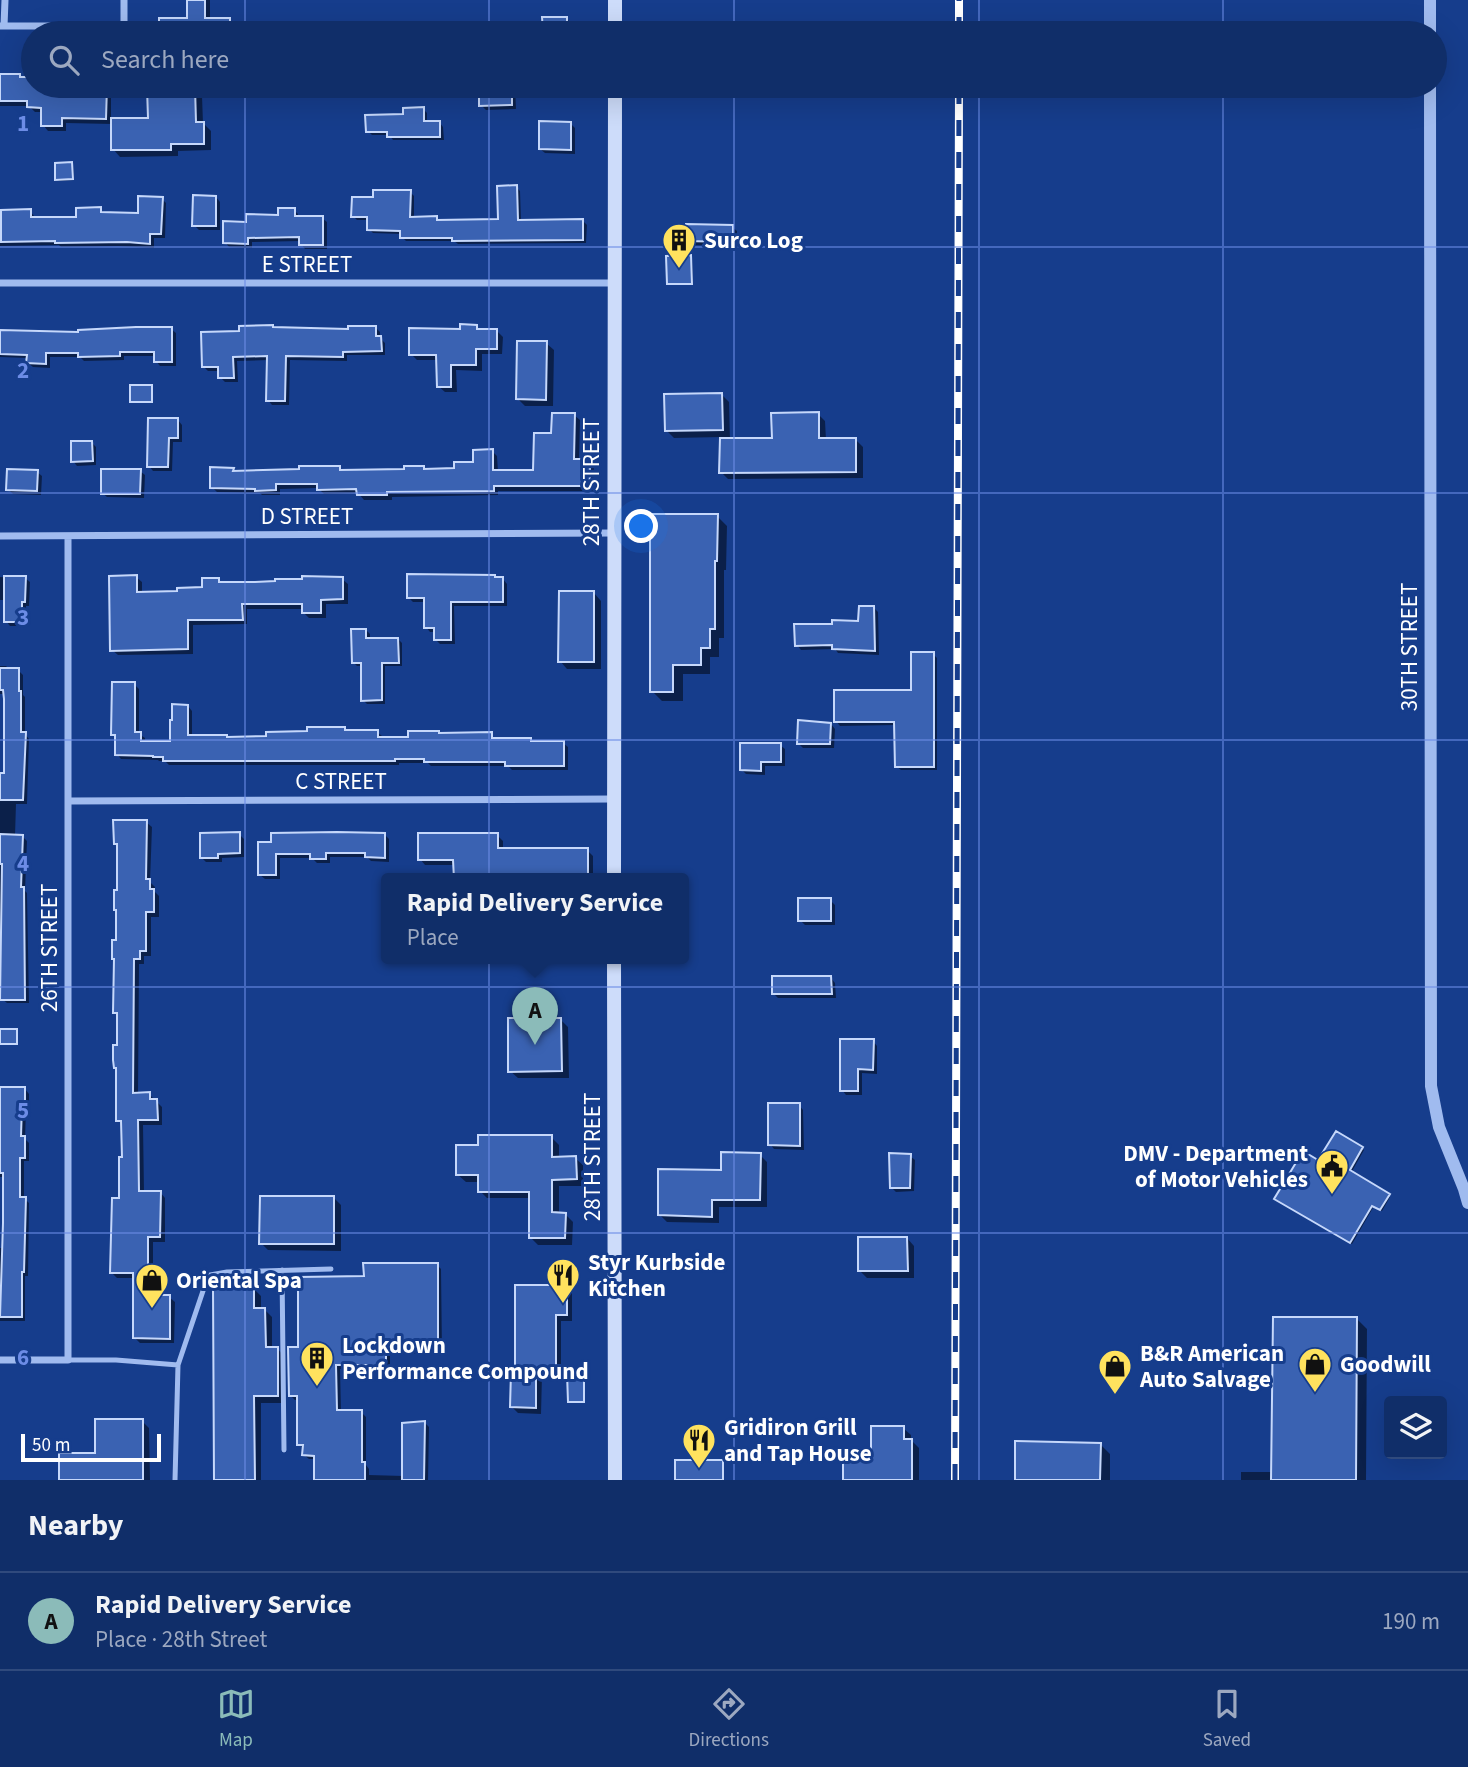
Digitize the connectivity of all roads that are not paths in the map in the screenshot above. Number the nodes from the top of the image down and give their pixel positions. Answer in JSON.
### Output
{"nodes":[{"id":1,"x":5,"y":0,"type":"edge"},
{"id":2,"x":124,"y":0,"type":"edge"},
{"id":3,"x":615,"y":0,"type":"edge"},
{"id":4,"x":1430,"y":0,"type":"edge"},
{"id":5,"x":124,"y":21,"type":"edge"},
{"id":6,"x":615,"y":21,"type":"edge"},
{"id":7,"x":1430,"y":21,"type":"edge"},
{"id":8,"x":2,"y":26,"type":"edge"},
{"id":9,"x":21,"y":26,"type":"edge"},
{"id":10,"x":615,"y":98,"type":"edge"},
{"id":11,"x":1430,"y":98,"type":"edge"},
{"id":12,"x":0,"y":283,"type":"edge"},
{"id":13,"x":615,"y":283,"type":"junction"},
{"id":14,"x":614,"y":533,"type":"junction"},
{"id":15,"x":0,"y":536,"type":"edge"},
{"id":16,"x":68,"y":536,"type":"junction"},
{"id":17,"x":613,"y":799,"type":"junction"},
{"id":18,"x":69,"y":801,"type":"junction"},
{"id":19,"x":614,"y":873,"type":"edge"},
{"id":20,"x":614,"y":964,"type":"edge"},
{"id":21,"x":1468,"y":1203,"type":"edge"},
{"id":22,"x":331,"y":1269,"type":"dead end"},
{"id":23,"x":282,"y":1270,"type":"junction"},
{"id":24,"x":0,"y":1360,"type":"edge"},
{"id":25,"x":68,"y":1360,"type":"junction"},
{"id":26,"x":178,"y":1365,"type":"junction"},
{"id":27,"x":284,"y":1450,"type":"dead end"},
{"id":28,"x":175,"y":1480,"type":"edge"},
{"id":29,"x":615,"y":1480,"type":"edge"}],
"edges":[{"from":1,"to":8,"type":"street"},
{"from":2,"to":5,"type":"street"},
{"from":3,"to":6,"type":"main road"},
{"from":4,"to":7,"type":"street"},
{"from":8,"to":9,"type":"street"},
{"from":10,"to":13,"type":"main road","name":"28TH STREET"},
{"from":11,"to":21,"type":"street","name":"30TH STREET"},
{"from":12,"to":13,"type":"street","name":"E STREET"},
{"from":13,"to":14,"type":"main road","name":"28TH STREET"},
{"from":14,"to":16,"type":"street","name":"D STREET"},
{"from":14,"to":17,"type":"main road","name":"28TH STREET"},
{"from":15,"to":16,"type":"street","name":"D STREET"},
{"from":16,"to":18,"type":"street","name":"26TH STREET"},
{"from":17,"to":18,"type":"street","name":"C STREET"},
{"from":17,"to":19,"type":"main road","name":"28TH STREET"},
{"from":18,"to":25,"type":"street","name":"26TH STREET"},
{"from":20,"to":29,"type":"main road","name":"28TH STREET"},
{"from":22,"to":23,"type":"lane"},
{"from":23,"to":26,"type":"lane"},
{"from":23,"to":27,"type":"lane"},
{"from":24,"to":25,"type":"street"},
{"from":25,"to":26,"type":"lane"},
{"from":26,"to":28,"type":"lane"}]}
